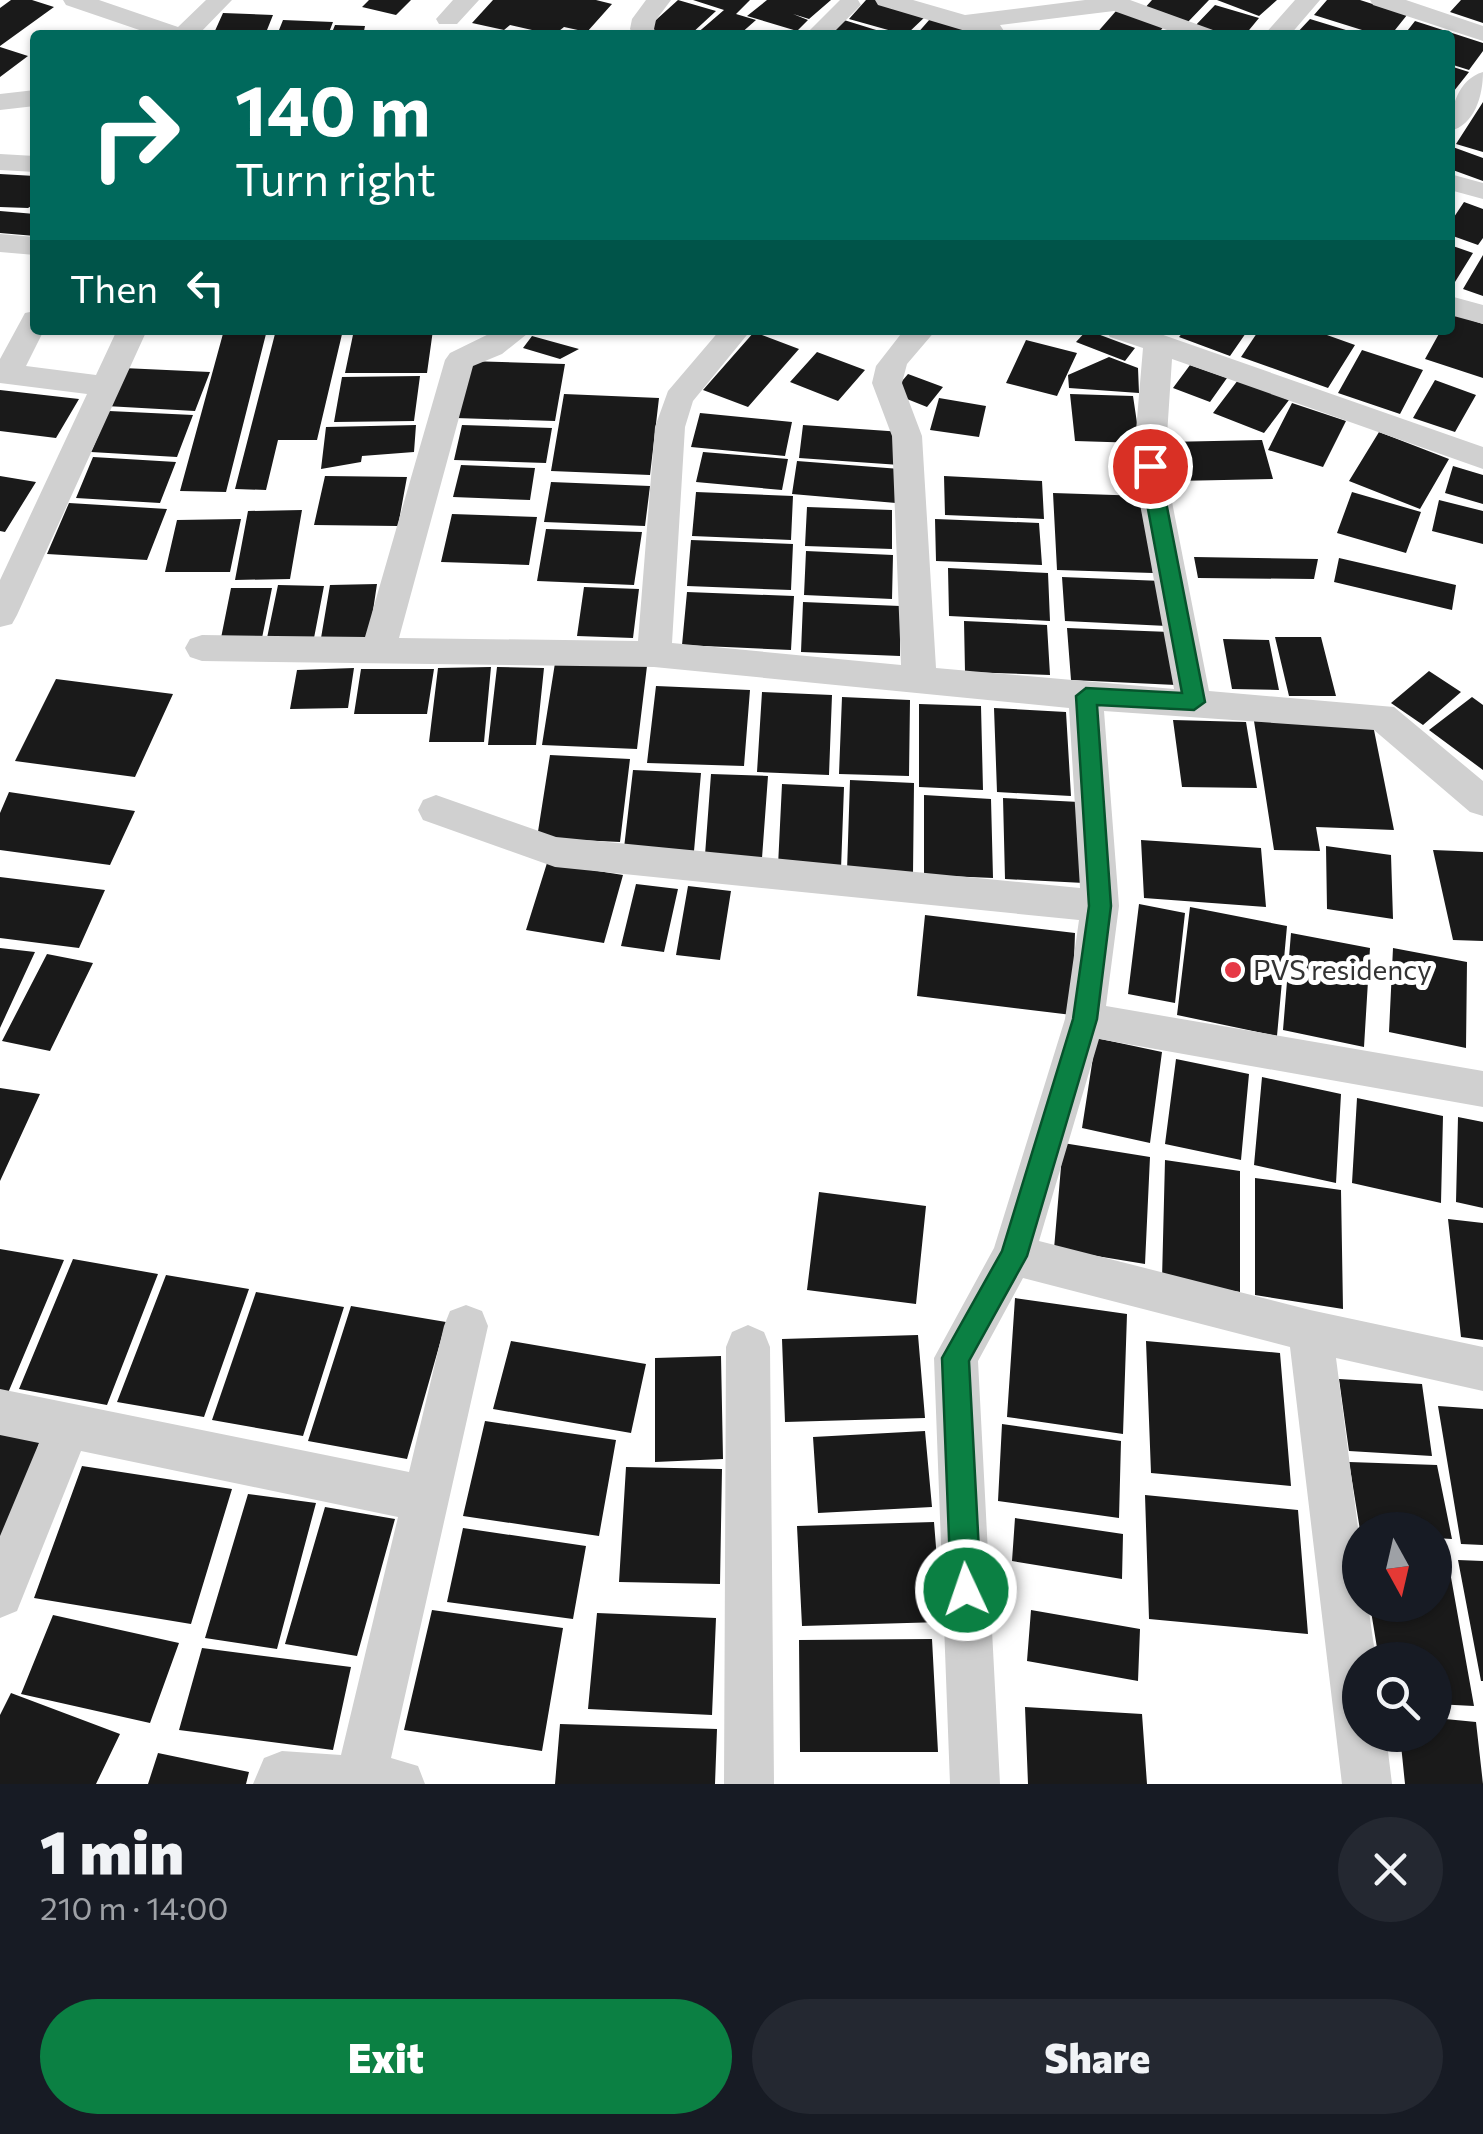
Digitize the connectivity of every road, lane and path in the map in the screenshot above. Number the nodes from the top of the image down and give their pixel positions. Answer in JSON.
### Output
{"nodes":[{"id":1,"x":75,"y":0,"type":"edge"},
{"id":2,"x":220,"y":0,"type":"edge"},
{"id":3,"x":467,"y":0,"type":"edge"},
{"id":4,"x":659,"y":0,"type":"edge"},
{"id":5,"x":887,"y":0,"type":"edge"},
{"id":6,"x":1308,"y":0,"type":"edge"},
{"id":7,"x":1382,"y":0,"type":"edge"},
{"id":8,"x":1109,"y":2,"type":"edge"},
{"id":9,"x":848,"y":5,"type":"dead end"},
{"id":10,"x":448,"y":19,"type":"dead end"},
{"id":11,"x":968,"y":22,"type":"junction"},
{"id":12,"x":166,"y":30,"type":"edge"},
{"id":13,"x":187,"y":30,"type":"edge"},
{"id":14,"x":643,"y":30,"type":"edge"},
{"id":15,"x":823,"y":30,"type":"edge"},
{"id":16,"x":990,"y":30,"type":"edge"},
{"id":17,"x":1190,"y":30,"type":"edge"},
{"id":18,"x":1281,"y":30,"type":"edge"},
{"id":19,"x":1483,"y":34,"type":"edge"},
{"id":20,"x":1483,"y":80,"type":"edge"},
{"id":21,"x":30,"y":99,"type":"edge"},
{"id":22,"x":0,"y":102,"type":"edge"},
{"id":23,"x":1455,"y":116,"type":"edge"},
{"id":24,"x":0,"y":162,"type":"edge"},
{"id":25,"x":30,"y":164,"type":"edge"},
{"id":26,"x":1455,"y":183,"type":"edge"},
{"id":27,"x":1483,"y":191,"type":"edge"},
{"id":28,"x":0,"y":243,"type":"edge"},
{"id":29,"x":30,"y":246,"type":"edge"},
{"id":30,"x":1455,"y":307,"type":"edge"},
{"id":31,"x":1483,"y":316,"type":"edge"},
{"id":32,"x":30,"y":328,"type":"edge"},
{"id":33,"x":130,"y":335,"type":"edge"},
{"id":34,"x":509,"y":335,"type":"edge"},
{"id":35,"x":732,"y":335,"type":"edge"},
{"id":36,"x":917,"y":335,"type":"edge"},
{"id":37,"x":1134,"y":335,"type":"edge"},
{"id":38,"x":1158,"y":344,"type":"junction"},
{"id":39,"x":3,"y":373,"type":"edge"},
{"id":40,"x":104,"y":386,"type":"junction"},
{"id":41,"x":1483,"y":458,"type":"edge"},
{"id":42,"x":0,"y":615,"type":"edge"},
{"id":43,"x":202,"y":648,"type":"dead end"},
{"id":44,"x":379,"y":648,"type":"junction"},
{"id":45,"x":654,"y":654,"type":"junction"},
{"id":46,"x":919,"y":679,"type":"junction"},
{"id":47,"x":1086,"y":696,"type":"junction"},
{"id":48,"x":1194,"y":702,"type":"junction"},
{"id":49,"x":1483,"y":802,"type":"edge"},
{"id":50,"x":436,"y":810,"type":"dead end"},
{"id":51,"x":1100,"y":906,"type":"junction"},
{"id":52,"x":1085,"y":1019,"type":"junction"},
{"id":53,"x":1483,"y":1089,"type":"edge"},
{"id":54,"x":1014,"y":1256,"type":"junction"},
{"id":55,"x":466,"y":1326,"type":"dead end"},
{"id":56,"x":1310,"y":1331,"type":"junction"},
{"id":57,"x":748,"y":1347,"type":"dead end"},
{"id":58,"x":1483,"y":1368,"type":"edge"},
{"id":59,"x":0,"y":1412,"type":"edge"},
{"id":60,"x":68,"y":1428,"type":"junction"},
{"id":61,"x":426,"y":1499,"type":"junction"},
{"id":62,"x":0,"y":1594,"type":"edge"},
{"id":63,"x":1349,"y":1642,"type":"edge"},
{"id":64,"x":1363,"y":1752,"type":"edge"},
{"id":65,"x":380,"y":1783,"type":"edge"},
{"id":66,"x":278,"y":1784,"type":"edge"},
{"id":67,"x":748,"y":1784,"type":"edge"},
{"id":68,"x":974,"y":1784,"type":"edge"},
{"id":69,"x":1367,"y":1784,"type":"edge"}],
"edges":[{"from":1,"to":12,"type":"street"},
{"from":2,"to":13,"type":"street"},
{"from":3,"to":10,"type":"street"},
{"from":4,"to":14,"type":"street"},
{"from":5,"to":11,"type":"street"},
{"from":6,"to":18,"type":"street"},
{"from":7,"to":19,"type":"street"},
{"from":8,"to":11,"type":"street"},
{"from":8,"to":17,"type":"street"},
{"from":9,"to":15,"type":"street"},
{"from":11,"to":16,"type":"street"},
{"from":20,"to":23,"type":"street"},
{"from":21,"to":22,"type":"street"},
{"from":24,"to":25,"type":"street"},
{"from":26,"to":27,"type":"street"},
{"from":28,"to":29,"type":"street"},
{"from":30,"to":31,"type":"street"},
{"from":32,"to":39,"type":"street"},
{"from":33,"to":40,"type":"street"},
{"from":34,"to":44,"type":"street"},
{"from":35,"to":45,"type":"street"},
{"from":36,"to":46,"type":"street"},
{"from":37,"to":38,"type":"street"},
{"from":38,"to":41,"type":"street"},
{"from":38,"to":48,"type":"street"},
{"from":39,"to":40,"type":"street"},
{"from":40,"to":42,"type":"street"},
{"from":43,"to":44,"type":"street"},
{"from":44,"to":45,"type":"street"},
{"from":45,"to":46,"type":"street"},
{"from":46,"to":47,"type":"street"},
{"from":47,"to":48,"type":"street"},
{"from":47,"to":51,"type":"street"},
{"from":48,"to":49,"type":"street"},
{"from":50,"to":51,"type":"street"},
{"from":51,"to":52,"type":"street"},
{"from":52,"to":53,"type":"street"},
{"from":52,"to":54,"type":"street"},
{"from":54,"to":56,"type":"street"},
{"from":54,"to":68,"type":"street"},
{"from":55,"to":61,"type":"street"},
{"from":56,"to":58,"type":"street"},
{"from":56,"to":63,"type":"street"},
{"from":57,"to":67,"type":"street"},
{"from":59,"to":60,"type":"street"},
{"from":60,"to":61,"type":"street"},
{"from":60,"to":62,"type":"street"},
{"from":61,"to":65,"type":"street"},
{"from":64,"to":69,"type":"street"},
{"from":65,"to":66,"type":"street"}]}
